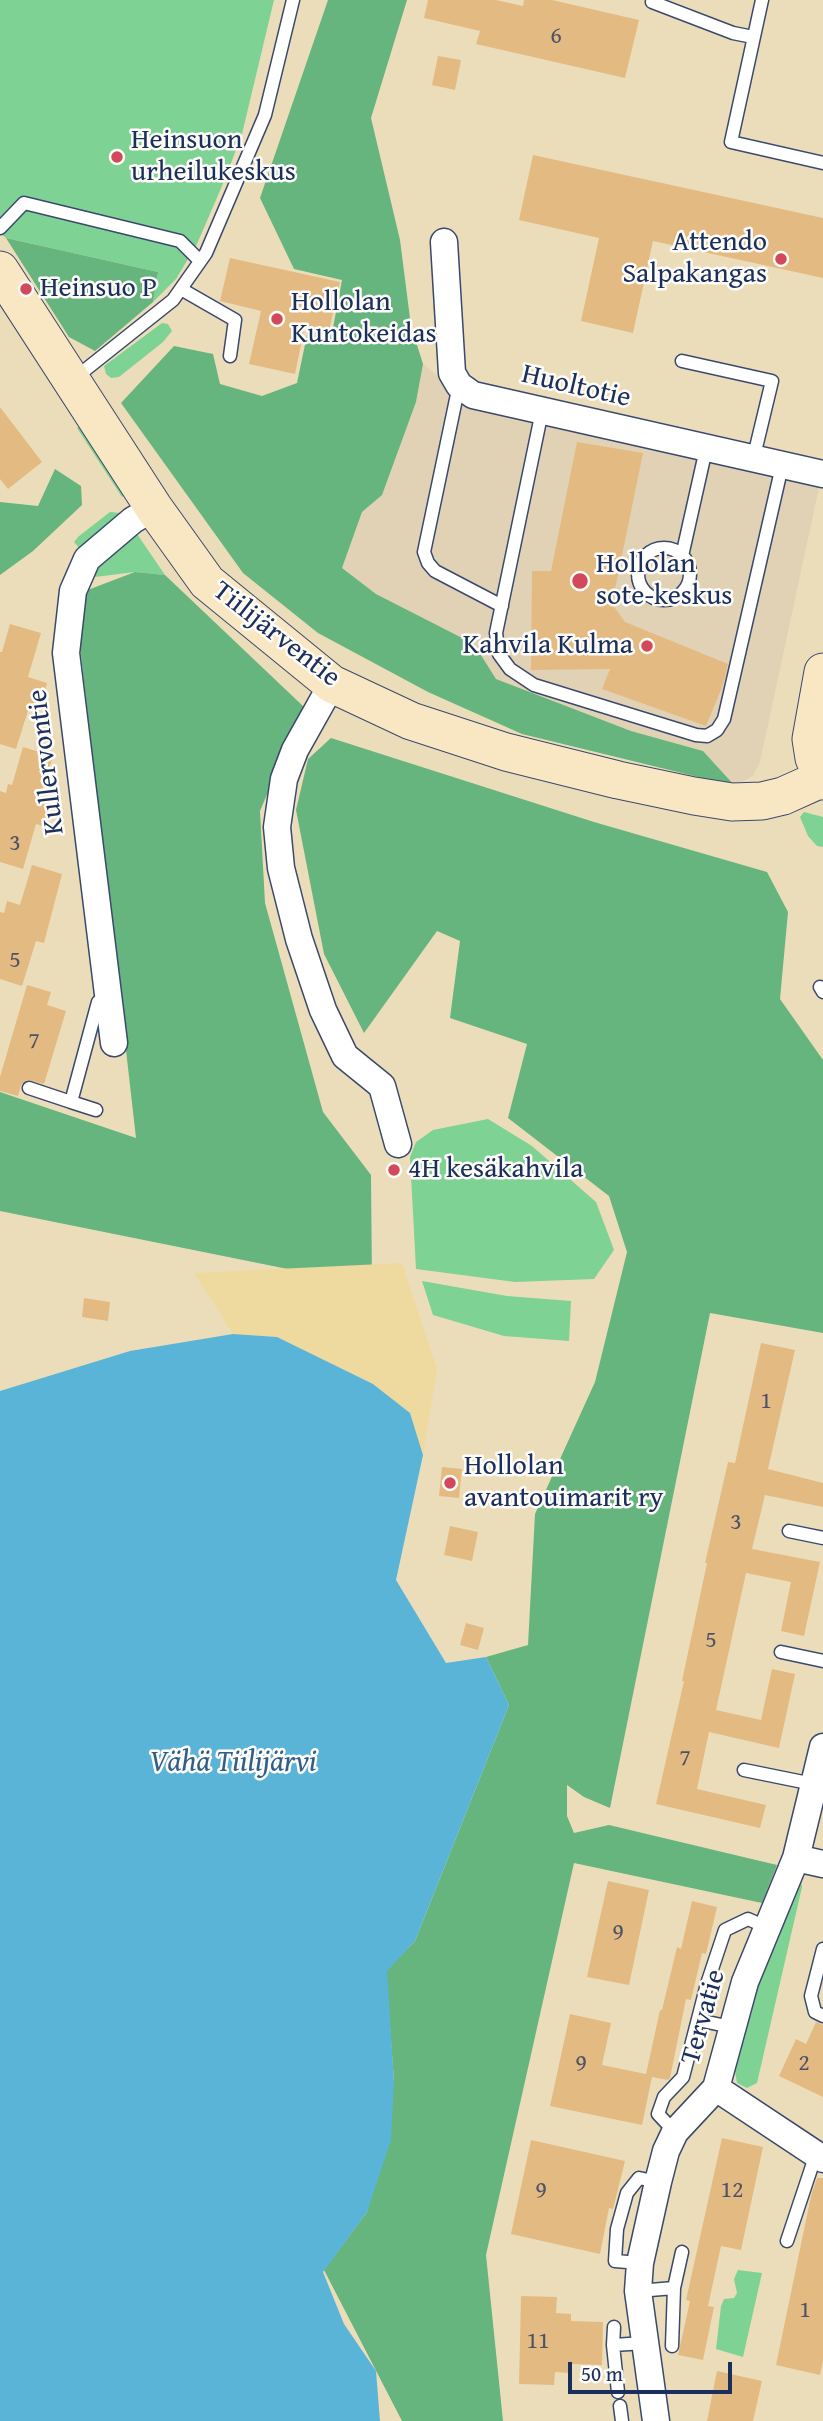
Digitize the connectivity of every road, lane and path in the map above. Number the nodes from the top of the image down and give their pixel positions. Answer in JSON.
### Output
{"nodes":[{"id":1,"x":293,"y":0,"type":"edge"},
{"id":2,"x":762,"y":0,"type":"edge"},
{"id":3,"x":653,"y":2,"type":"dead end"},
{"id":4,"x":753,"y":37,"type":"junction"},
{"id":5,"x":823,"y":163,"type":"edge"},
{"id":6,"x":0,"y":228,"type":"edge"},
{"id":7,"x":444,"y":242,"type":"dead end"},
{"id":8,"x":200,"y":261,"type":"junction"},
{"id":9,"x":0,"y":270,"type":"edge"},
{"id":10,"x":181,"y":289,"type":"junction"},
{"id":11,"x":230,"y":356,"type":"dead end"},
{"id":12,"x":682,"y":361,"type":"dead end"},
{"id":13,"x":72,"y":381,"type":"junction"},
{"id":14,"x":459,"y":385,"type":"junction"},
{"id":15,"x":542,"y":411,"type":"junction"},
{"id":16,"x":706,"y":449,"type":"junction"},
{"id":17,"x":753,"y":460,"type":"junction"},
{"id":18,"x":782,"y":466,"type":"junction"},
{"id":19,"x":823,"y":474,"type":"edge"},
{"id":20,"x":154,"y":508,"type":"junction"},
{"id":21,"x":682,"y":556,"type":"junction"},
{"id":22,"x":502,"y":606,"type":"junction"},
{"id":23,"x":823,"y":672,"type":"edge"},
{"id":24,"x":332,"y":684,"type":"junction"},
{"id":25,"x":822,"y":780,"type":"edge"},
{"id":26,"x":98,"y":1002,"type":"dead end"},
{"id":27,"x":114,"y":1043,"type":"dead end"},
{"id":28,"x":29,"y":1088,"type":"dead end"},
{"id":29,"x":71,"y":1102,"type":"junction"},
{"id":30,"x":96,"y":1110,"type":"dead end"},
{"id":31,"x":398,"y":1144,"type":"dead end"},
{"id":32,"x":789,"y":1531,"type":"dead end"},
{"id":33,"x":823,"y":1538,"type":"edge"},
{"id":34,"x":781,"y":1653,"type":"dead end"},
{"id":35,"x":823,"y":1661,"type":"edge"},
{"id":36,"x":823,"y":1746,"type":"edge"},
{"id":37,"x":744,"y":1770,"type":"dead end"},
{"id":38,"x":813,"y":1784,"type":"junction"},
{"id":39,"x":796,"y":1858,"type":"junction"},
{"id":40,"x":823,"y":1864,"type":"edge"},
{"id":41,"x":766,"y":1927,"type":"junction"},
{"id":42,"x":823,"y":1949,"type":"edge"},
{"id":43,"x":823,"y":2016,"type":"edge"},
{"id":44,"x":698,"y":2020,"type":"junction"},
{"id":45,"x":731,"y":2027,"type":"junction"},
{"id":46,"x":716,"y":2088,"type":"junction"},
{"id":47,"x":675,"y":2132,"type":"junction"},
{"id":48,"x":819,"y":2157,"type":"edge"},
{"id":49,"x":787,"y":2241,"type":"dead end"},
{"id":50,"x":682,"y":2252,"type":"dead end"},
{"id":51,"x":674,"y":2288,"type":"junction"},
{"id":52,"x":638,"y":2291,"type":"junction"},
{"id":53,"x":614,"y":2327,"type":"dead end"},
{"id":54,"x":645,"y":2343,"type":"junction"},
{"id":55,"x":613,"y":2345,"type":"junction"},
{"id":56,"x":673,"y":2346,"type":"dead end"},
{"id":57,"x":618,"y":2392,"type":"dead end"},
{"id":58,"x":620,"y":2406,"type":"dead end"},
{"id":59,"x":622,"y":2421,"type":"edge"},
{"id":60,"x":656,"y":2421,"type":"edge"}],
"edges":[{"from":1,"to":8,"type":"lane"},
{"from":2,"to":4,"type":"lane"},
{"from":3,"to":4,"type":"lane"},
{"from":4,"to":5,"type":"lane"},
{"from":6,"to":8,"type":"lane"},
{"from":7,"to":14,"type":"street"},
{"from":8,"to":10,"type":"lane"},
{"from":9,"to":13,"type":"street","name":"Tiilijärventie"},
{"from":10,"to":11,"type":"lane"},
{"from":10,"to":13,"type":"lane"},
{"from":12,"to":17,"type":"lane"},
{"from":13,"to":20,"type":"street","name":"Tiilijärventie"},
{"from":14,"to":15,"type":"street","name":"Huoltotie"},
{"from":14,"to":22,"type":"lane"},
{"from":15,"to":16,"type":"street","name":"Huoltotie"},
{"from":15,"to":22,"type":"lane"},
{"from":16,"to":17,"type":"street","name":"Huoltotie"},
{"from":16,"to":21,"type":"lane"},
{"from":17,"to":18,"type":"street","name":"Huoltotie"},
{"from":18,"to":19,"type":"street","name":"Huoltotie"},
{"from":18,"to":22,"type":"lane"},
{"from":20,"to":24,"type":"street","name":"Tiilijärventie"},
{"from":20,"to":27,"type":"street","name":"Kullervontie"},
{"from":21,"to":21,"type":"lane"},
{"from":23,"to":25,"type":"street"},
{"from":24,"to":25,"type":"street","name":"Tiilijärventie"},
{"from":24,"to":31,"type":"street"},
{"from":26,"to":29,"type":"lane"},
{"from":28,"to":29,"type":"lane"},
{"from":29,"to":30,"type":"lane"},
{"from":32,"to":33,"type":"lane"},
{"from":34,"to":35,"type":"lane"},
{"from":36,"to":38,"type":"street","name":"Tervatie"},
{"from":37,"to":38,"type":"lane"},
{"from":38,"to":39,"type":"street","name":"Tervatie"},
{"from":39,"to":40,"type":"street"},
{"from":39,"to":41,"type":"street","name":"Tervatie"},
{"from":41,"to":44,"type":"lane"},
{"from":41,"to":45,"type":"street","name":"Tervatie"},
{"from":42,"to":43,"type":"lane"},
{"from":44,"to":45,"type":"lane"},
{"from":44,"to":47,"type":"lane"},
{"from":45,"to":46,"type":"street","name":"Tervatie"},
{"from":46,"to":47,"type":"street","name":"Tervatie"},
{"from":46,"to":48,"type":"street"},
{"from":47,"to":52,"type":"street","name":"Tervatie"},
{"from":48,"to":49,"type":"lane"},
{"from":50,"to":51,"type":"lane"},
{"from":51,"to":52,"type":"lane"},
{"from":51,"to":56,"type":"lane"},
{"from":52,"to":54,"type":"street","name":"Tervatie"},
{"from":53,"to":55,"type":"lane"},
{"from":54,"to":55,"type":"lane"},
{"from":54,"to":60,"type":"street","name":"Tervatie"},
{"from":55,"to":57,"type":"lane"},
{"from":58,"to":59,"type":"lane"}]}
